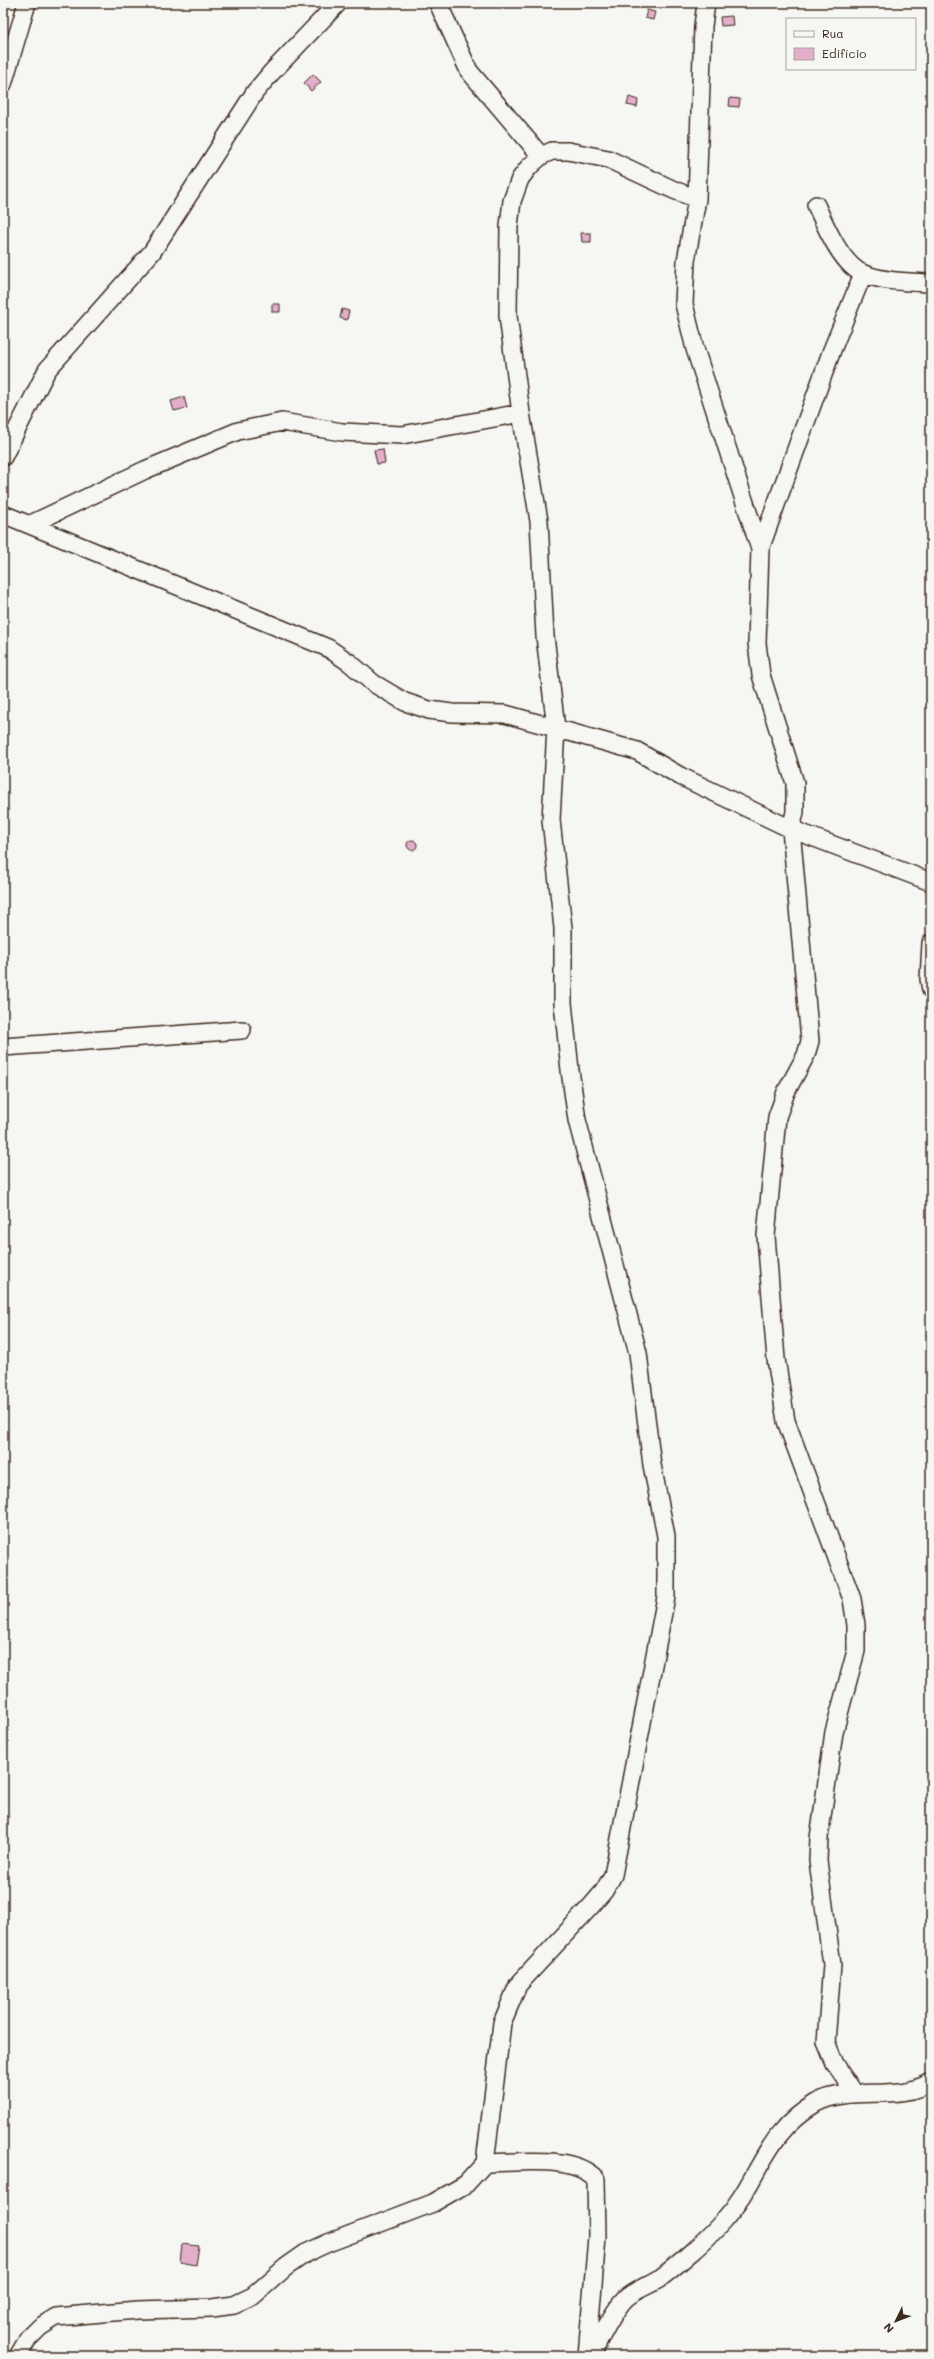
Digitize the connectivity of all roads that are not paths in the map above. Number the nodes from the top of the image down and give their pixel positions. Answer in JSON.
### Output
{"nodes":[{"id":1,"x":28,"y":3,"type":"edge"},
{"id":2,"x":338,"y":3,"type":"edge"},
{"id":3,"x":438,"y":3,"type":"edge"},
{"id":4,"x":706,"y":3,"type":"edge"},
{"id":5,"x":3,"y":84,"type":"edge"},
{"id":6,"x":541,"y":156,"type":"junction"},
{"id":7,"x":698,"y":199,"type":"junction"},
{"id":8,"x":816,"y":205,"type":"dead end"},
{"id":9,"x":863,"y":274,"type":"junction"},
{"id":10,"x":931,"y":283,"type":"edge"},
{"id":11,"x":521,"y":413,"type":"junction"},
{"id":12,"x":3,"y":457,"type":"edge"},
{"id":13,"x":3,"y":514,"type":"edge"},
{"id":14,"x":31,"y":524,"type":"junction"},
{"id":15,"x":760,"y":549,"type":"junction"},
{"id":16,"x":556,"y":728,"type":"junction"},
{"id":17,"x":791,"y":829,"type":"junction"},
{"id":18,"x":931,"y":882,"type":"edge"},
{"id":19,"x":931,"y":943,"type":"edge"},
{"id":20,"x":931,"y":990,"type":"edge"},
{"id":21,"x":242,"y":1030,"type":"dead end"},
{"id":22,"x":3,"y":1047,"type":"edge"},
{"id":23,"x":931,"y":2082,"type":"edge"},
{"id":24,"x":855,"y":2094,"type":"junction"},
{"id":25,"x":485,"y":2163,"type":"junction"},
{"id":26,"x":18,"y":2356,"type":"edge"},
{"id":27,"x":587,"y":2356,"type":"edge"},
{"id":28,"x":591,"y":2356,"type":"edge"}],
"edges":[{"from":1,"to":5,"type":"street"},
{"from":2,"to":12,"type":"street"},
{"from":3,"to":6,"type":"street"},
{"from":4,"to":7,"type":"street"},
{"from":6,"to":7,"type":"street"},
{"from":6,"to":11,"type":"street"},
{"from":7,"to":15,"type":"street"},
{"from":8,"to":9,"type":"street"},
{"from":9,"to":10,"type":"street"},
{"from":9,"to":15,"type":"street"},
{"from":11,"to":14,"type":"street"},
{"from":11,"to":16,"type":"street"},
{"from":13,"to":14,"type":"street"},
{"from":14,"to":16,"type":"street"},
{"from":15,"to":17,"type":"street"},
{"from":16,"to":17,"type":"street"},
{"from":16,"to":25,"type":"street"},
{"from":17,"to":18,"type":"street"},
{"from":17,"to":24,"type":"street"},
{"from":19,"to":20,"type":"street"},
{"from":21,"to":22,"type":"street"},
{"from":23,"to":24,"type":"street"},
{"from":24,"to":28,"type":"street"},
{"from":25,"to":26,"type":"street"},
{"from":25,"to":27,"type":"street"}]}
